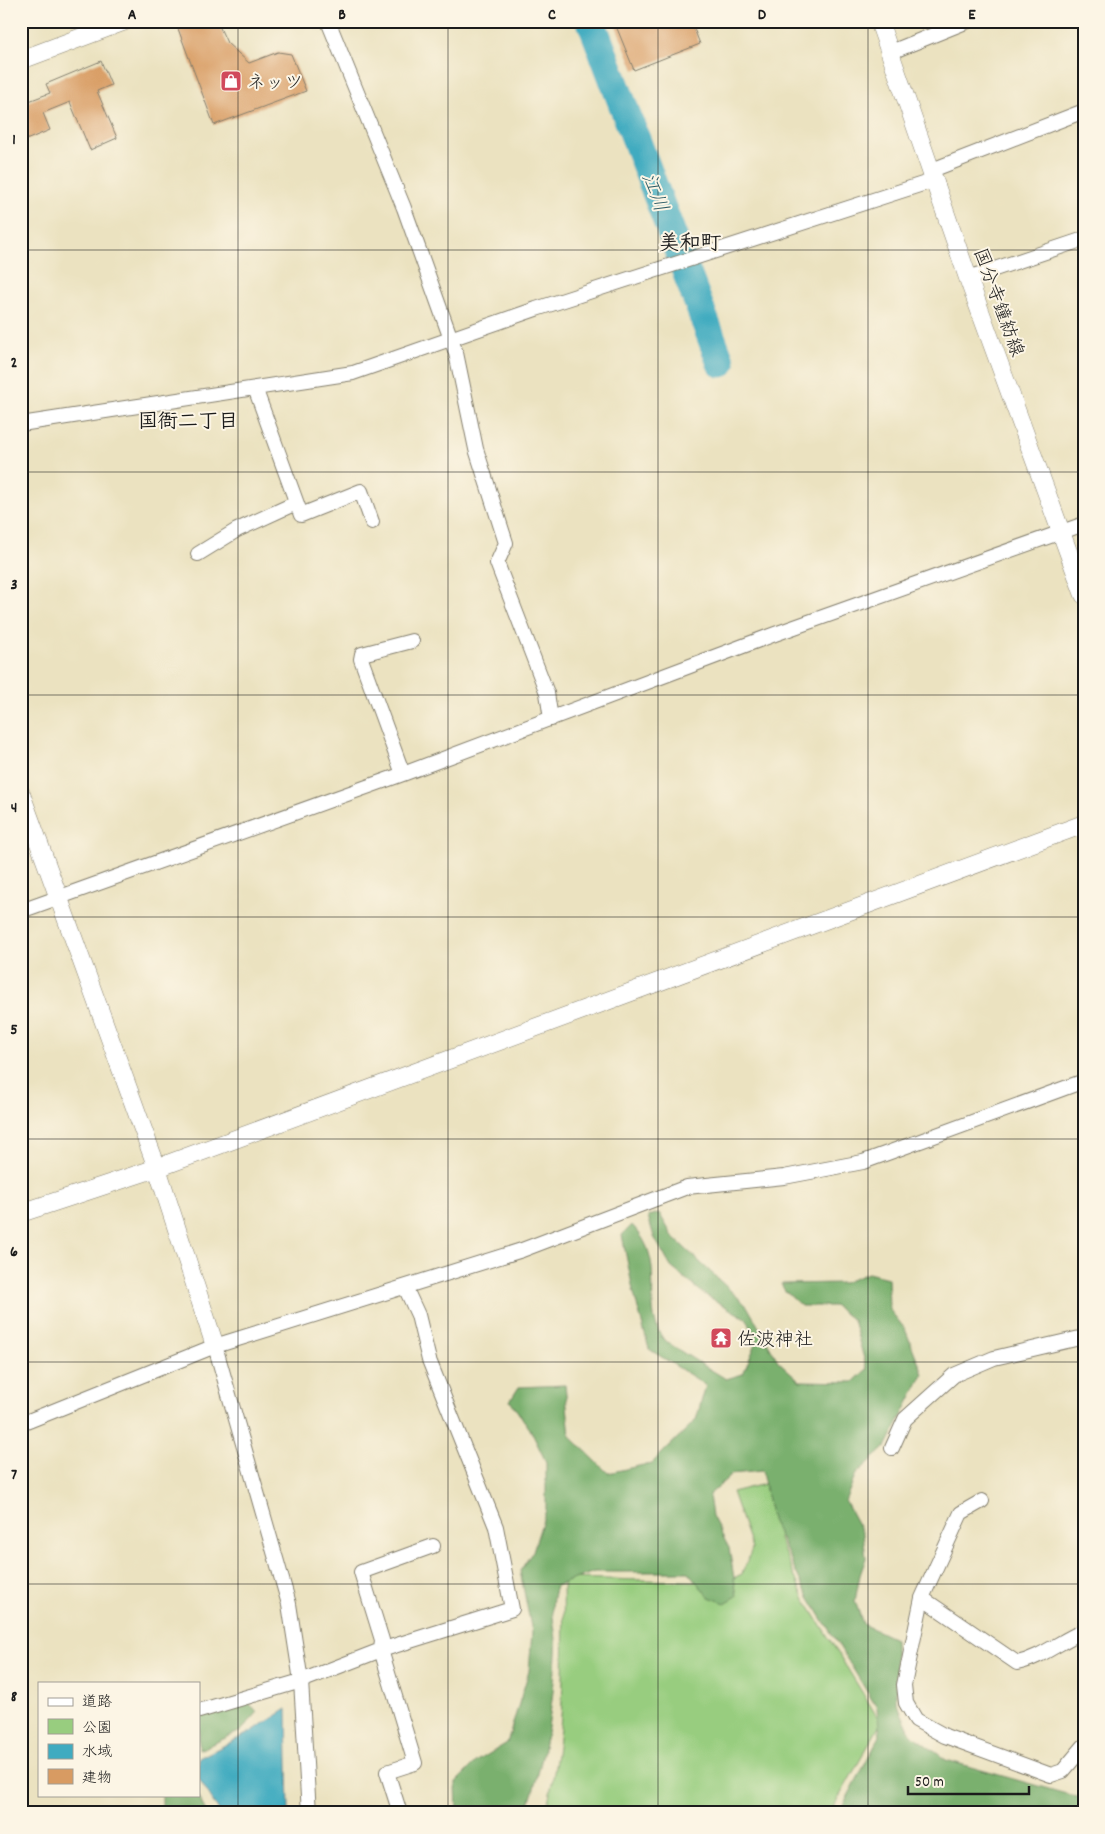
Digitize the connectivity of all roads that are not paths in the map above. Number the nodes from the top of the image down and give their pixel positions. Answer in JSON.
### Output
{"nodes":[{"id":1,"x":125,"y":21,"type":"edge"},
{"id":2,"x":328,"y":21,"type":"edge"},
{"id":3,"x":879,"y":21,"type":"edge"},
{"id":4,"x":968,"y":21,"type":"edge"},
{"id":5,"x":891,"y":52,"type":"junction"},
{"id":6,"x":21,"y":60,"type":"edge"},
{"id":7,"x":1084,"y":111,"type":"edge"},
{"id":8,"x":934,"y":175,"type":"junction"},
{"id":9,"x":1084,"y":239,"type":"edge"},
{"id":10,"x":968,"y":278,"type":"junction"},
{"id":11,"x":451,"y":339,"type":"junction"},
{"id":12,"x":255,"y":388,"type":"junction"},
{"id":13,"x":21,"y":424,"type":"edge"},
{"id":14,"x":296,"y":503,"type":"junction"},
{"id":15,"x":372,"y":522,"type":"dead end"},
{"id":16,"x":1084,"y":524,"type":"edge"},
{"id":17,"x":1062,"y":532,"type":"junction"},
{"id":18,"x":198,"y":554,"type":"dead end"},
{"id":19,"x":1084,"y":595,"type":"edge"},
{"id":20,"x":412,"y":641,"type":"dead end"},
{"id":21,"x":551,"y":719,"type":"junction"},
{"id":22,"x":403,"y":774,"type":"junction"},
{"id":23,"x":21,"y":794,"type":"edge"},
{"id":24,"x":1084,"y":824,"type":"edge"},
{"id":25,"x":58,"y":897,"type":"junction"},
{"id":26,"x":21,"y":911,"type":"edge"},
{"id":27,"x":1084,"y":1080,"type":"edge"},
{"id":28,"x":157,"y":1168,"type":"junction"},
{"id":29,"x":21,"y":1213,"type":"edge"},
{"id":30,"x":405,"y":1287,"type":"junction"},
{"id":31,"x":1084,"y":1337,"type":"edge"},
{"id":32,"x":215,"y":1346,"type":"junction"},
{"id":33,"x":21,"y":1424,"type":"edge"},
{"id":34,"x":892,"y":1448,"type":"dead end"},
{"id":35,"x":982,"y":1501,"type":"dead end"},
{"id":36,"x":433,"y":1546,"type":"dead end"},
{"id":37,"x":922,"y":1598,"type":"junction"},
{"id":38,"x":1084,"y":1632,"type":"edge"},
{"id":39,"x":381,"y":1650,"type":"junction"},
{"id":40,"x":301,"y":1681,"type":"junction"},
{"id":41,"x":200,"y":1711,"type":"edge"},
{"id":42,"x":1084,"y":1746,"type":"edge"},
{"id":43,"x":309,"y":1813,"type":"edge"},
{"id":44,"x":400,"y":1813,"type":"edge"}],
"edges":[{"from":1,"to":6,"type":"street"},
{"from":2,"to":11,"type":"street"},
{"from":3,"to":5,"type":"street","name":"国分寺鐘紡線"},
{"from":4,"to":5,"type":"street"},
{"from":5,"to":8,"type":"street","name":"国分寺鐘紡線"},
{"from":7,"to":8,"type":"street"},
{"from":8,"to":10,"type":"street","name":"国分寺鐘紡線"},
{"from":8,"to":11,"type":"street"},
{"from":9,"to":10,"type":"street"},
{"from":10,"to":17,"type":"street","name":"国分寺鐘紡線"},
{"from":11,"to":12,"type":"street"},
{"from":11,"to":21,"type":"street"},
{"from":12,"to":13,"type":"street"},
{"from":12,"to":14,"type":"street"},
{"from":14,"to":15,"type":"street"},
{"from":14,"to":18,"type":"street"},
{"from":16,"to":17,"type":"street"},
{"from":17,"to":19,"type":"street","name":"国分寺鐘紡線"},
{"from":17,"to":21,"type":"street"},
{"from":20,"to":22,"type":"street"},
{"from":21,"to":22,"type":"street"},
{"from":22,"to":25,"type":"street"},
{"from":23,"to":25,"type":"street"},
{"from":24,"to":28,"type":"street"},
{"from":25,"to":26,"type":"street"},
{"from":25,"to":28,"type":"street"},
{"from":27,"to":30,"type":"street"},
{"from":28,"to":29,"type":"street"},
{"from":28,"to":32,"type":"street"},
{"from":30,"to":32,"type":"street"},
{"from":30,"to":39,"type":"street"},
{"from":31,"to":34,"type":"street"},
{"from":32,"to":33,"type":"street"},
{"from":32,"to":40,"type":"street"},
{"from":35,"to":37,"type":"street"},
{"from":36,"to":39,"type":"street"},
{"from":37,"to":38,"type":"street"},
{"from":37,"to":42,"type":"street"},
{"from":39,"to":40,"type":"street"},
{"from":39,"to":44,"type":"street"},
{"from":40,"to":41,"type":"street"},
{"from":40,"to":43,"type":"street"}]}
